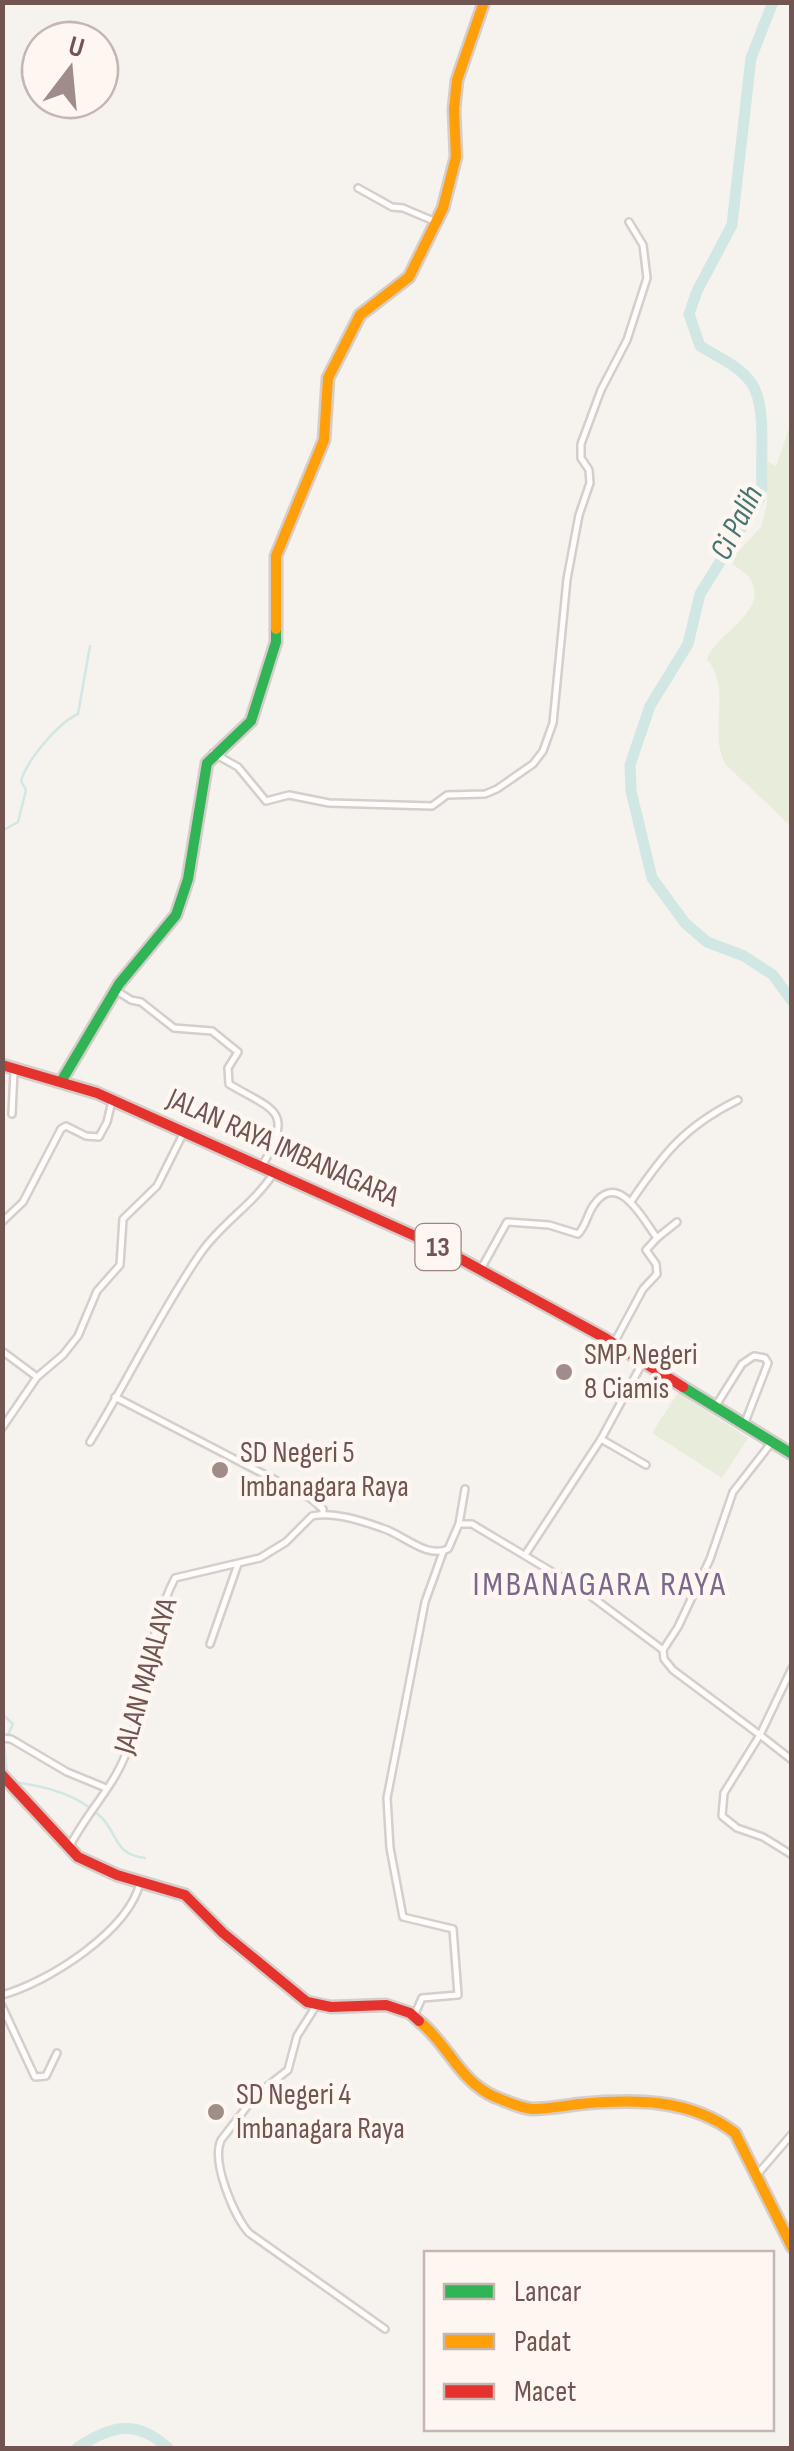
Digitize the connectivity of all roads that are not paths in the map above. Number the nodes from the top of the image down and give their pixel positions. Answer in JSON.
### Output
{"nodes":[{"id":1,"x":484,"y":2,"type":"edge"},
{"id":2,"x":358,"y":188,"type":"dead end"},
{"id":3,"x":436,"y":222,"type":"junction"},
{"id":4,"x":629,"y":222,"type":"dead end"},
{"id":5,"x":213,"y":753,"type":"junction"},
{"id":6,"x":117,"y":990,"type":"junction"},
{"id":7,"x":8,"y":1067,"type":"edge"},
{"id":8,"x":62,"y":1080,"type":"junction"},
{"id":9,"x":112,"y":1099,"type":"junction"},
{"id":10,"x":738,"y":1100,"type":"dead end"},
{"id":11,"x":12,"y":1114,"type":"dead end"},
{"id":12,"x":184,"y":1131,"type":"junction"},
{"id":13,"x":262,"y":1166,"type":"junction"},
{"id":14,"x":274,"y":1171,"type":"junction"},
{"id":15,"x":632,"y":1200,"type":"junction"},
{"id":16,"x":2,"y":1222,"type":"edge"},
{"id":17,"x":677,"y":1222,"type":"dead end"},
{"id":18,"x":657,"y":1238,"type":"junction"},
{"id":19,"x":481,"y":1269,"type":"junction"},
{"id":20,"x":614,"y":1343,"type":"junction"},
{"id":21,"x":2,"y":1350,"type":"edge"},
{"id":22,"x":643,"y":1362,"type":"junction"},
{"id":23,"x":37,"y":1377,"type":"junction"},
{"id":24,"x":114,"y":1396,"type":"junction"},
{"id":25,"x":715,"y":1407,"type":"junction"},
{"id":26,"x":744,"y":1425,"type":"junction"},
{"id":27,"x":2,"y":1428,"type":"edge"},
{"id":28,"x":600,"y":1439,"type":"junction"},
{"id":29,"x":90,"y":1442,"type":"dead end"},
{"id":30,"x":772,"y":1442,"type":"junction"},
{"id":31,"x":792,"y":1454,"type":"edge"},
{"id":32,"x":646,"y":1466,"type":"dead end"},
{"id":33,"x":465,"y":1490,"type":"dead end"},
{"id":34,"x":323,"y":1514,"type":"junction"},
{"id":35,"x":459,"y":1524,"type":"junction"},
{"id":36,"x":443,"y":1552,"type":"junction"},
{"id":37,"x":525,"y":1555,"type":"junction"},
{"id":38,"x":238,"y":1564,"type":"junction"},
{"id":39,"x":210,"y":1644,"type":"dead end"},
{"id":40,"x":663,"y":1650,"type":"junction"},
{"id":41,"x":792,"y":1668,"type":"edge"},
{"id":42,"x":760,"y":1735,"type":"junction"},
{"id":43,"x":5,"y":1738,"type":"edge"},
{"id":44,"x":792,"y":1760,"type":"edge"},
{"id":45,"x":2,"y":1775,"type":"edge"},
{"id":46,"x":106,"y":1788,"type":"junction"},
{"id":47,"x":69,"y":1848,"type":"junction"},
{"id":48,"x":792,"y":1855,"type":"edge"},
{"id":49,"x":140,"y":1883,"type":"junction"},
{"id":50,"x":2,"y":1994,"type":"edge"},
{"id":51,"x":2,"y":2006,"type":"edge"},
{"id":52,"x":316,"y":2006,"type":"junction"},
{"id":53,"x":414,"y":2016,"type":"junction"},
{"id":54,"x":56,"y":2052,"type":"dead end"},
{"id":55,"x":792,"y":2134,"type":"edge"},
{"id":56,"x":756,"y":2176,"type":"junction"},
{"id":57,"x":792,"y":2247,"type":"edge"},
{"id":58,"x":385,"y":2329,"type":"dead end"}],
"edges":[{"from":1,"to":3,"type":"main road"},
{"from":2,"to":3,"type":"street"},
{"from":3,"to":5,"type":"main road"},
{"from":4,"to":5,"type":"street"},
{"from":5,"to":6,"type":"main road"},
{"from":6,"to":8,"type":"main road"},
{"from":6,"to":13,"type":"street"},
{"from":7,"to":8,"type":"main road","name":"JALAN RAYA IMBANAGARA","number":"13"},
{"from":7,"to":11,"type":"street"},
{"from":8,"to":9,"type":"main road","name":"JALAN RAYA IMBANAGARA","number":"13"},
{"from":9,"to":12,"type":"main road","name":"JALAN RAYA IMBANAGARA","number":"13"},
{"from":9,"to":16,"type":"street"},
{"from":10,"to":15,"type":"street"},
{"from":12,"to":13,"type":"main road","name":"JALAN RAYA IMBANAGARA","number":"13"},
{"from":12,"to":23,"type":"street"},
{"from":13,"to":14,"type":"main road","name":"JALAN RAYA IMBANAGARA","number":"13"},
{"from":14,"to":19,"type":"main road","name":"JALAN RAYA IMBANAGARA","number":"13"},
{"from":14,"to":24,"type":"street"},
{"from":15,"to":18,"type":"street"},
{"from":15,"to":19,"type":"street"},
{"from":17,"to":18,"type":"street"},
{"from":18,"to":20,"type":"street"},
{"from":19,"to":20,"type":"main road","name":"JALAN RAYA IMBANAGARA","number":"13"},
{"from":20,"to":22,"type":"main road","name":"JALAN RAYA IMBANAGARA","number":"13"},
{"from":21,"to":23,"type":"street"},
{"from":22,"to":25,"type":"main road","name":"JALAN RAYA IMBANAGARA","number":"13"},
{"from":22,"to":28,"type":"street"},
{"from":23,"to":27,"type":"street"},
{"from":24,"to":29,"type":"street"},
{"from":24,"to":34,"type":"street"},
{"from":25,"to":26,"type":"main road","name":"JALAN RAYA IMBANAGARA","number":"13"},
{"from":25,"to":26,"type":"street"},
{"from":26,"to":30,"type":"main road","name":"JALAN RAYA IMBANAGARA","number":"13"},
{"from":28,"to":32,"type":"street"},
{"from":28,"to":37,"type":"street"},
{"from":30,"to":31,"type":"main road","name":"JALAN RAYA IMBANAGARA","number":"13"},
{"from":30,"to":40,"type":"street"},
{"from":33,"to":35,"type":"street"},
{"from":34,"to":36,"type":"street"},
{"from":34,"to":38,"type":"street","name":"JALAN MAJALAYA"},
{"from":35,"to":36,"type":"street"},
{"from":35,"to":37,"type":"street"},
{"from":36,"to":53,"type":"street"},
{"from":37,"to":40,"type":"street"},
{"from":38,"to":39,"type":"street"},
{"from":38,"to":46,"type":"street","name":"JALAN MAJALAYA"},
{"from":40,"to":42,"type":"street"},
{"from":41,"to":42,"type":"street"},
{"from":42,"to":44,"type":"street"},
{"from":42,"to":48,"type":"street"},
{"from":43,"to":46,"type":"street"},
{"from":45,"to":47,"type":"main road"},
{"from":46,"to":47,"type":"street","name":"JALAN MAJALAYA"},
{"from":47,"to":49,"type":"main road"},
{"from":49,"to":50,"type":"street"},
{"from":49,"to":52,"type":"main road"},
{"from":51,"to":54,"type":"street"},
{"from":52,"to":53,"type":"main road"},
{"from":52,"to":58,"type":"street"},
{"from":53,"to":56,"type":"main road"},
{"from":55,"to":56,"type":"street"},
{"from":56,"to":57,"type":"main road"}]}
